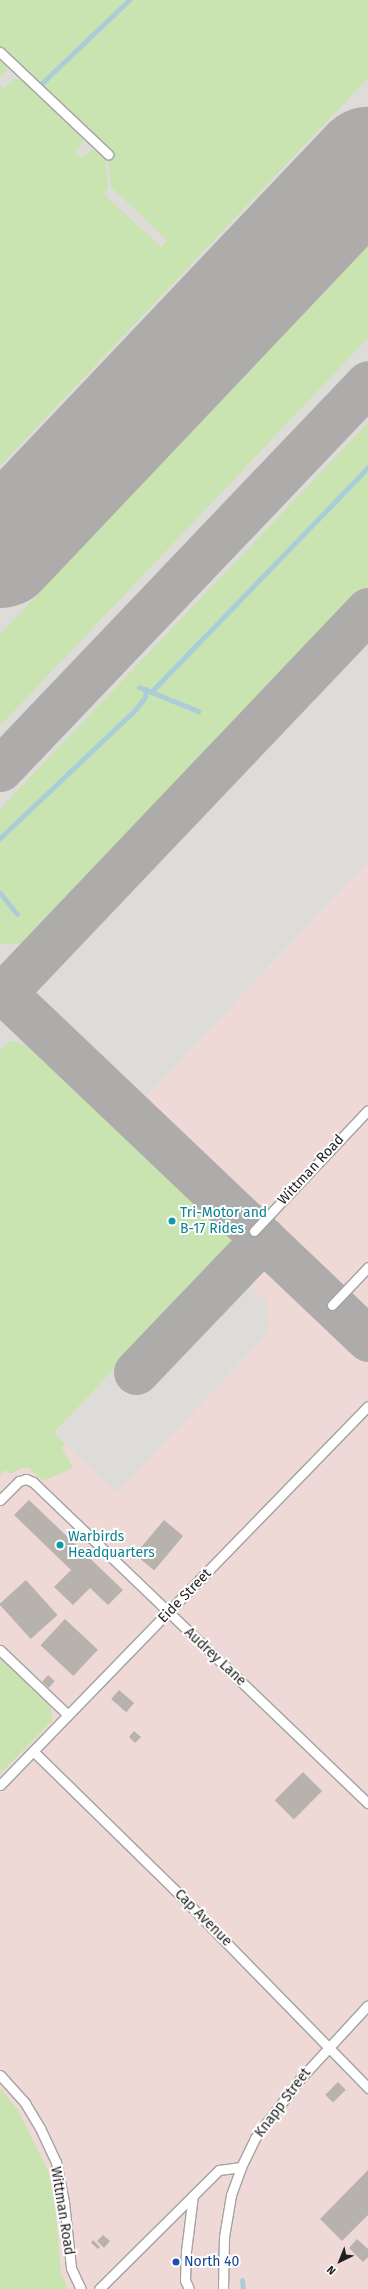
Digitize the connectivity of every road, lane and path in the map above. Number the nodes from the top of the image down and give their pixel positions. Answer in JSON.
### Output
{"nodes":[{"id":1,"x":0,"y":52,"type":"edge"},
{"id":2,"x":108,"y":154,"type":"dead end"},
{"id":3,"x":368,"y":1110,"type":"edge"},
{"id":4,"x":254,"y":1231,"type":"dead end"},
{"id":5,"x":368,"y":1267,"type":"edge"},
{"id":6,"x":332,"y":1305,"type":"dead end"},
{"id":7,"x":368,"y":1406,"type":"edge"},
{"id":8,"x":0,"y":1500,"type":"edge"},
{"id":9,"x":168,"y":1613,"type":"junction"},
{"id":10,"x":0,"y":1650,"type":"edge"},
{"id":11,"x":68,"y":1715,"type":"junction"},
{"id":12,"x":33,"y":1751,"type":"junction"},
{"id":13,"x":0,"y":1785,"type":"edge"},
{"id":14,"x":368,"y":1803,"type":"edge"},
{"id":15,"x":368,"y":2005,"type":"edge"},
{"id":16,"x":328,"y":2046,"type":"junction"},
{"id":17,"x":0,"y":2075,"type":"edge"},
{"id":18,"x":368,"y":2088,"type":"edge"},
{"id":19,"x":241,"y":2167,"type":"junction"},
{"id":20,"x":193,"y":2195,"type":"junction"},
{"id":21,"x":81,"y":2289,"type":"edge"},
{"id":22,"x":99,"y":2289,"type":"edge"},
{"id":23,"x":189,"y":2289,"type":"edge"},
{"id":24,"x":224,"y":2289,"type":"edge"}],
"edges":[{"from":1,"to":2,"type":"lane"},
{"from":3,"to":4,"type":"lane","name":"Wittman Road"},
{"from":5,"to":6,"type":"lane"},
{"from":7,"to":9,"type":"lane","name":"Eide Street"},
{"from":8,"to":9,"type":"lane","name":"Audrey Lane"},
{"from":9,"to":11,"type":"lane","name":"Eide Street"},
{"from":9,"to":14,"type":"lane","name":"Audrey Lane"},
{"from":10,"to":11,"type":"lane"},
{"from":11,"to":12,"type":"lane","name":"Eide Street"},
{"from":12,"to":13,"type":"lane","name":"Eide Street"},
{"from":12,"to":16,"type":"lane","name":"Cap Avenue"},
{"from":15,"to":16,"type":"lane","name":"Knapp Street"},
{"from":16,"to":18,"type":"lane","name":"Cap Avenue"},
{"from":16,"to":19,"type":"lane","name":"Knapp Street"},
{"from":17,"to":21,"type":"lane","name":"Wittman Road"},
{"from":19,"to":20,"type":"lane"},
{"from":19,"to":24,"type":"lane","name":"Knapp Street"},
{"from":20,"to":22,"type":"lane"},
{"from":20,"to":23,"type":"lane"}]}
